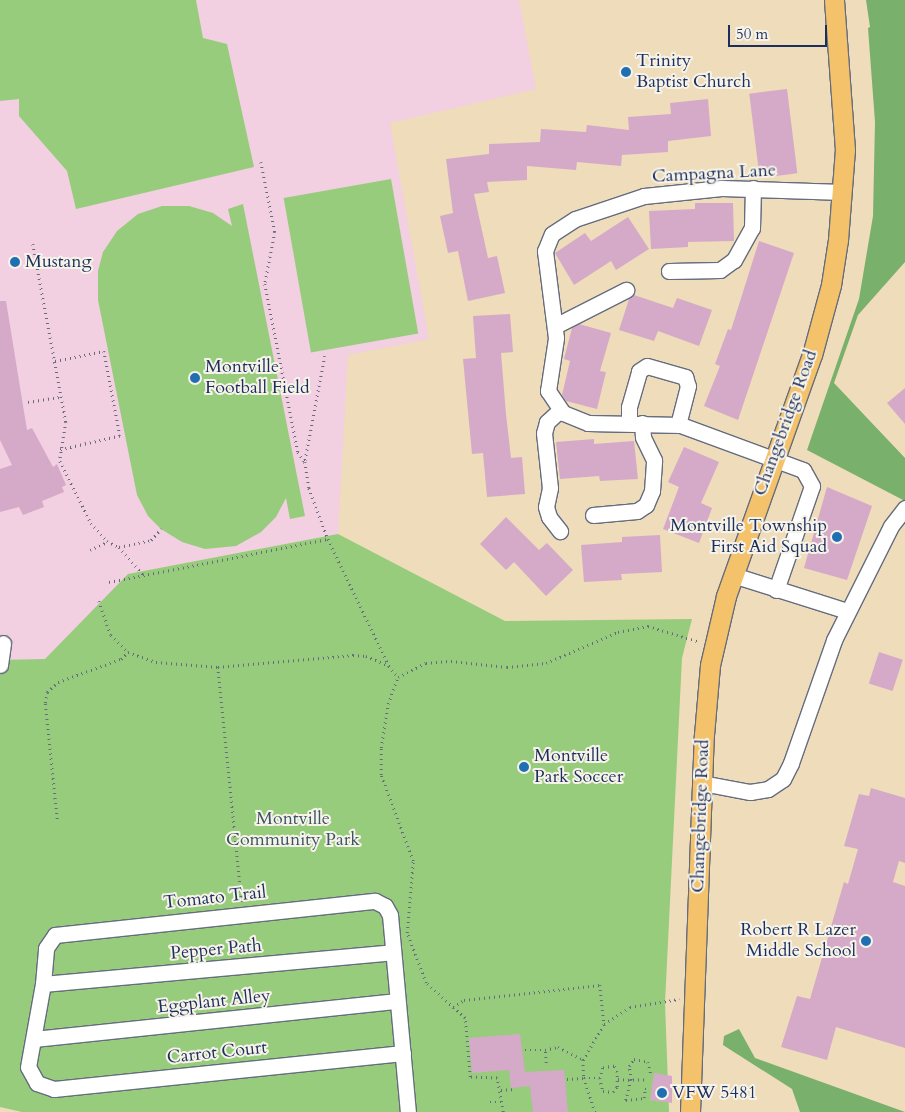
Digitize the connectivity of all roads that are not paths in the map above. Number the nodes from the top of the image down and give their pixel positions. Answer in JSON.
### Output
{"nodes":[{"id":1,"x":834,"y":0,"type":"edge"},
{"id":2,"x":753,"y":188,"type":"junction"},
{"id":3,"x":843,"y":192,"type":"junction"},
{"id":4,"x":669,"y":271,"type":"dead end"},
{"id":5,"x":626,"y":290,"type":"dead end"},
{"id":6,"x":555,"y":326,"type":"junction"},
{"id":7,"x":560,"y":410,"type":"junction"},
{"id":8,"x":636,"y":423,"type":"junction"},
{"id":9,"x":678,"y":425,"type":"junction"},
{"id":10,"x":774,"y":458,"type":"junction"},
{"id":11,"x":905,"y":508,"type":"edge"},
{"id":12,"x":593,"y":515,"type":"dead end"},
{"id":13,"x":560,"y":531,"type":"dead end"},
{"id":14,"x":733,"y":576,"type":"junction"},
{"id":15,"x":776,"y":590,"type":"junction"},
{"id":16,"x":847,"y":611,"type":"junction"},
{"id":17,"x":3,"y":643,"type":"dead end"},
{"id":18,"x":0,"y":665,"type":"edge"},
{"id":19,"x":702,"y":783,"type":"junction"},
{"id":20,"x":393,"y":952,"type":"junction"},
{"id":21,"x":43,"y":984,"type":"junction"},
{"id":22,"x":398,"y":1001,"type":"junction"},
{"id":23,"x":34,"y":1040,"type":"junction"},
{"id":24,"x":402,"y":1052,"type":"junction"},
{"id":25,"x":408,"y":1112,"type":"edge"},
{"id":26,"x":690,"y":1112,"type":"edge"}],
"edges":[{"from":1,"to":3,"type":"main road","name":"Changebridge Road"},
{"from":2,"to":3,"type":"street","name":"Campagna Lane"},
{"from":2,"to":4,"type":"street"},
{"from":2,"to":6,"type":"street","name":"Campagna Lane"},
{"from":3,"to":10,"type":"main road","name":"Changebridge Road"},
{"from":5,"to":6,"type":"street"},
{"from":6,"to":7,"type":"street","name":"Campagna Lane"},
{"from":7,"to":8,"type":"street"},
{"from":7,"to":13,"type":"street"},
{"from":8,"to":9,"type":"street"},
{"from":8,"to":9,"type":"street"},
{"from":8,"to":12,"type":"street"},
{"from":9,"to":10,"type":"street"},
{"from":10,"to":14,"type":"main road","name":"Changebridge Road"},
{"from":10,"to":15,"type":"street"},
{"from":11,"to":16,"type":"street"},
{"from":14,"to":15,"type":"street"},
{"from":14,"to":19,"type":"main road","name":"Changebridge Road"},
{"from":15,"to":16,"type":"street"},
{"from":16,"to":19,"type":"street"},
{"from":17,"to":18,"type":"street"},
{"from":19,"to":26,"type":"main road","name":"Changebridge Road"},
{"from":20,"to":21,"type":"street","name":"Pepper Path"},
{"from":20,"to":21,"type":"street","name":"Tomato Trail"},
{"from":20,"to":22,"type":"street"},
{"from":21,"to":23,"type":"street"},
{"from":22,"to":23,"type":"street","name":"Eggplant Alley"},
{"from":22,"to":24,"type":"street"},
{"from":23,"to":24,"type":"street","name":"Carrot Court"},
{"from":24,"to":25,"type":"street"}]}
